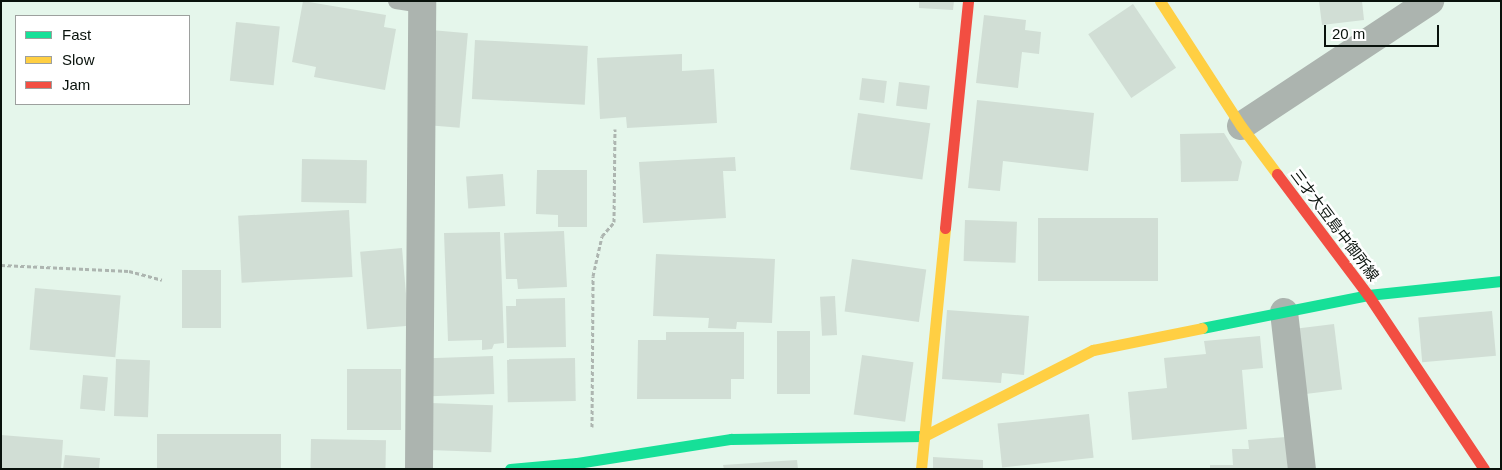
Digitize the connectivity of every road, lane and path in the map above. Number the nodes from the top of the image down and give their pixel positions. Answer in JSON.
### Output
{"nodes":[{"id":1,"x":968,"y":1,"type":"edge"},
{"id":2,"x":1160,"y":1,"type":"edge"},
{"id":3,"x":1430,"y":1,"type":"edge"},
{"id":4,"x":413,"y":3,"type":"edge"},
{"id":5,"x":1241,"y":126,"type":"junction"},
{"id":6,"x":615,"y":129,"type":"dead end"},
{"id":7,"x":1,"y":265,"type":"edge"},
{"id":8,"x":162,"y":280,"type":"dead end"},
{"id":9,"x":1501,"y":280,"type":"edge"},
{"id":10,"x":1368,"y":295,"type":"junction"},
{"id":11,"x":1284,"y":312,"type":"junction"},
{"id":12,"x":923,"y":436,"type":"junction"},
{"id":13,"x":592,"y":464,"type":"edge"},
{"id":14,"x":419,"y":469,"type":"edge"},
{"id":15,"x":510,"y":469,"type":"edge"},
{"id":16,"x":921,"y":469,"type":"edge"},
{"id":17,"x":1302,"y":469,"type":"edge"},
{"id":18,"x":1484,"y":469,"type":"edge"}],
"edges":[{"from":1,"to":12,"type":"street"},
{"from":2,"to":5,"type":"street","name":"三才大豆島中御所線"},
{"from":3,"to":5,"type":"street"},
{"from":4,"to":14,"type":"street"},
{"from":5,"to":10,"type":"street","name":"三才大豆島中御所線"},
{"from":6,"to":13,"type":"path"},
{"from":7,"to":8,"type":"path"},
{"from":9,"to":10,"type":"street"},
{"from":10,"to":11,"type":"street"},
{"from":10,"to":18,"type":"street","name":"三才大豆島中御所線"},
{"from":11,"to":12,"type":"street"},
{"from":11,"to":17,"type":"street"},
{"from":12,"to":13,"type":"street"},
{"from":12,"to":16,"type":"street"},
{"from":13,"to":15,"type":"street"}]}
